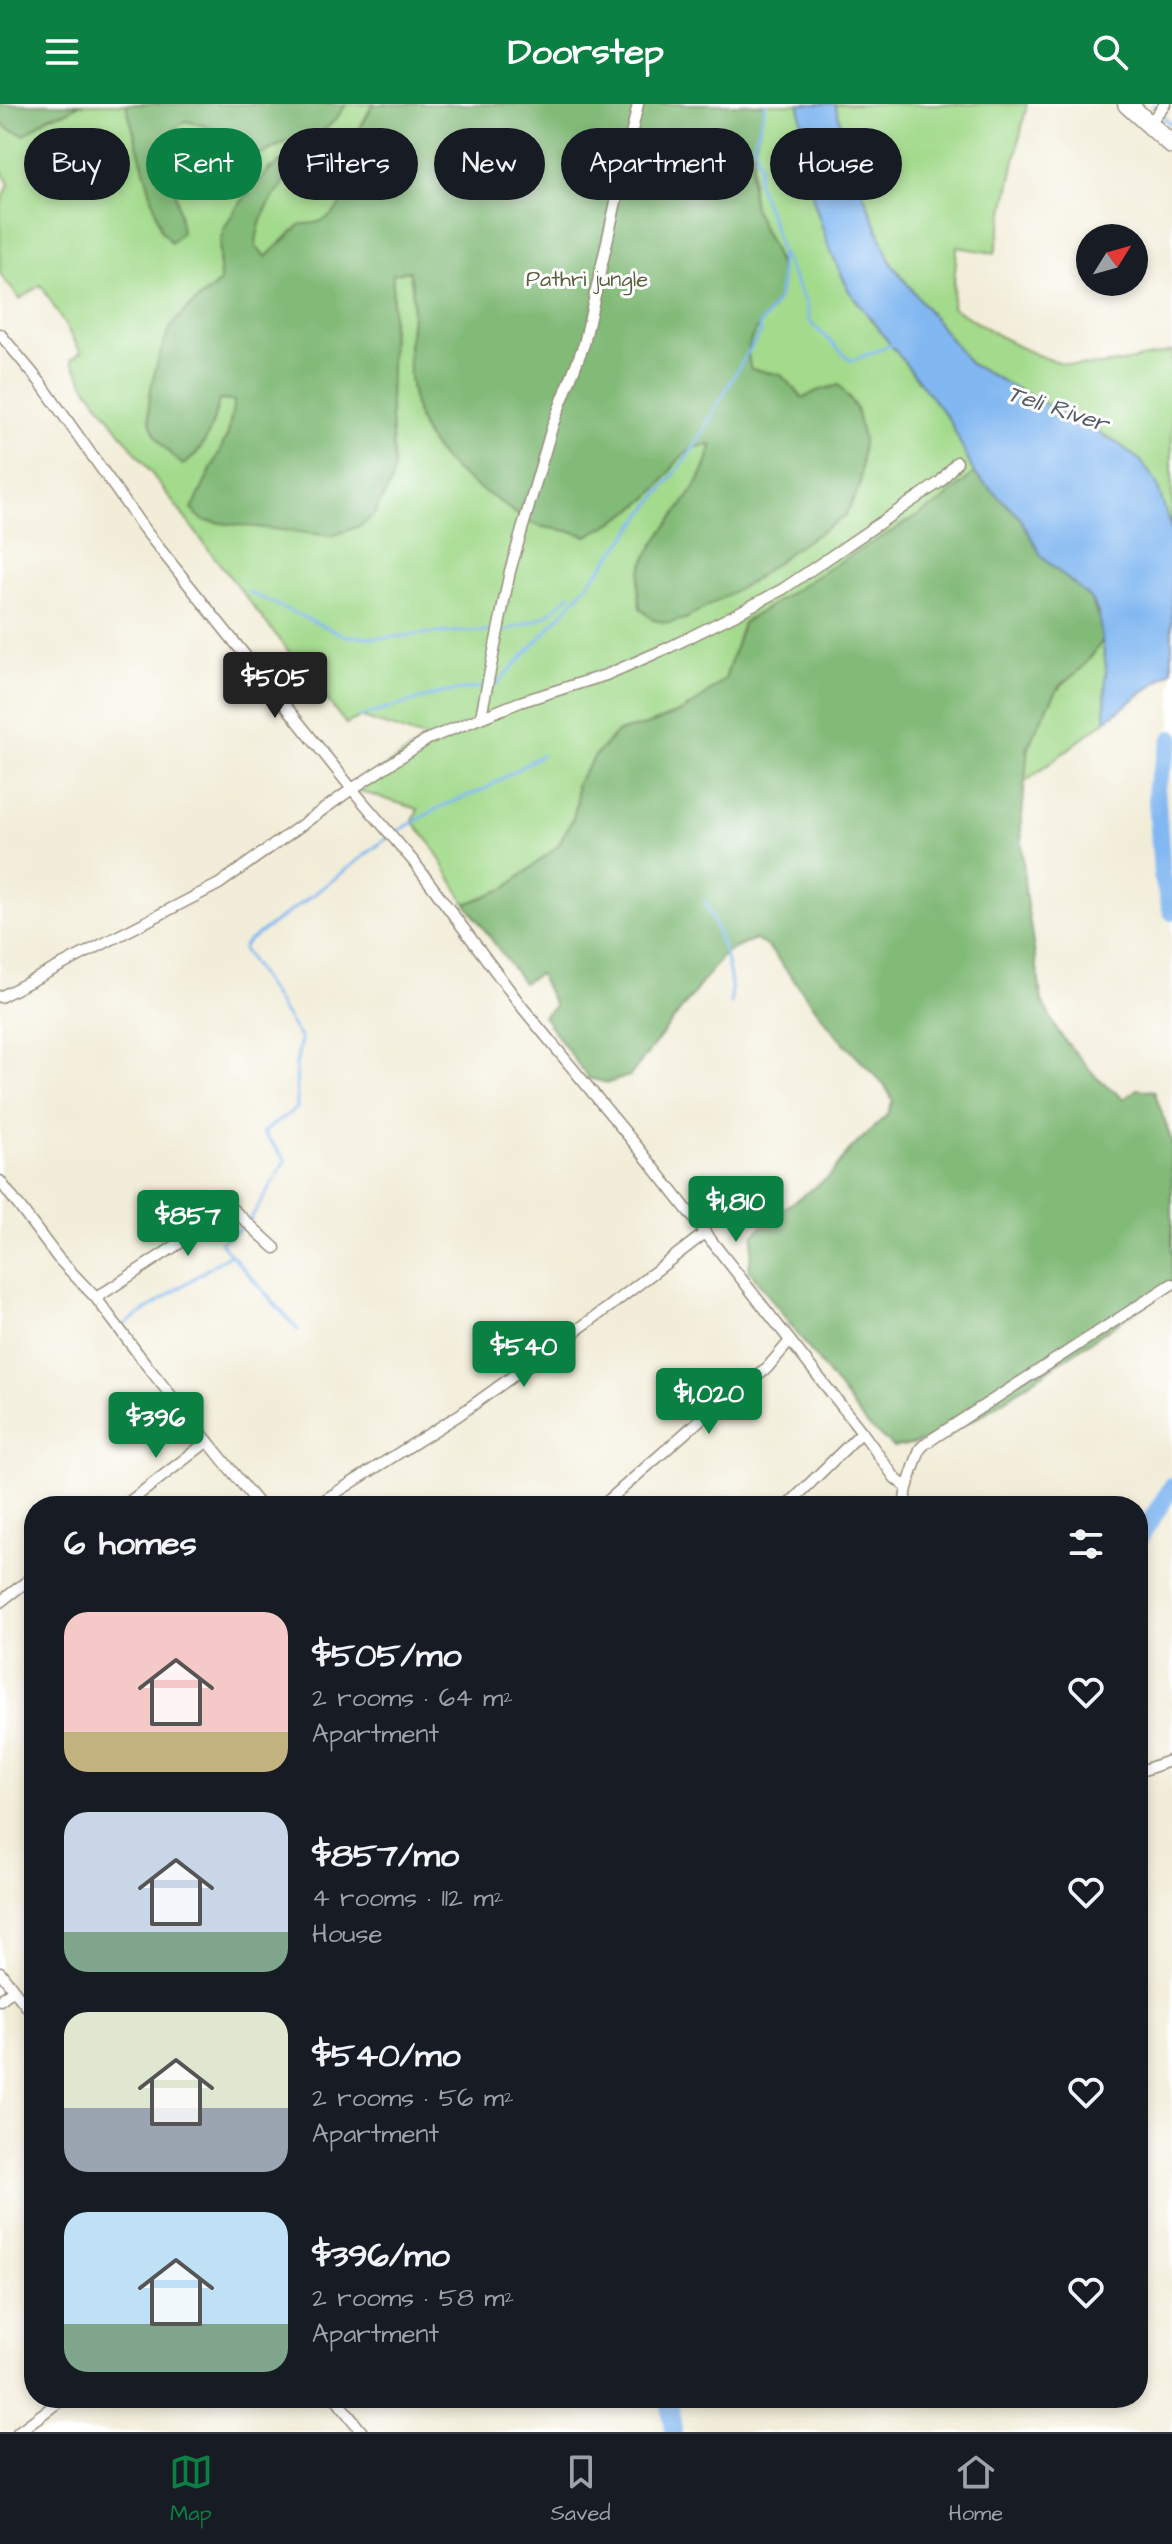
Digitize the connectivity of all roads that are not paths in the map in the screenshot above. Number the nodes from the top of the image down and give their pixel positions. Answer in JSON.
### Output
{"nodes":[{"id":1,"x":638,"y":104,"type":"edge"},
{"id":2,"x":1127,"y":104,"type":"edge"},
{"id":3,"x":1165,"y":104,"type":"edge"},
{"id":4,"x":1149,"y":124,"type":"junction"},
{"id":5,"x":1172,"y":145,"type":"edge"},
{"id":6,"x":0,"y":334,"type":"edge"},
{"id":7,"x":957,"y":462,"type":"dead end"},
{"id":8,"x":481,"y":716,"type":"junction"},
{"id":9,"x":352,"y":789,"type":"junction"},
{"id":10,"x":0,"y":997,"type":"edge"},
{"id":11,"x":0,"y":1181,"type":"edge"},
{"id":12,"x":705,"y":1233,"type":"junction"},
{"id":13,"x":275,"y":1248,"type":"dead end"},
{"id":14,"x":1172,"y":1284,"type":"edge"},
{"id":15,"x":96,"y":1298,"type":"junction"},
{"id":16,"x":790,"y":1341,"type":"junction"},
{"id":17,"x":862,"y":1432,"type":"junction"},
{"id":18,"x":208,"y":1441,"type":"junction"},
{"id":19,"x":907,"y":1488,"type":"junction"},
{"id":20,"x":137,"y":1496,"type":"edge"},
{"id":21,"x":252,"y":1496,"type":"edge"},
{"id":22,"x":330,"y":1496,"type":"edge"},
{"id":23,"x":613,"y":1496,"type":"edge"},
{"id":24,"x":797,"y":1496,"type":"edge"},
{"id":25,"x":906,"y":1496,"type":"edge"},
{"id":26,"x":24,"y":1584,"type":"edge"},
{"id":27,"x":0,"y":1602,"type":"edge"},
{"id":28,"x":1172,"y":1760,"type":"edge"},
{"id":29,"x":1148,"y":1768,"type":"edge"},
{"id":30,"x":0,"y":1972,"type":"edge"},
{"id":31,"x":13,"y":1990,"type":"junction"},
{"id":32,"x":0,"y":2000,"type":"edge"},
{"id":33,"x":24,"y":2002,"type":"edge"},
{"id":34,"x":50,"y":2408,"type":"edge"},
{"id":35,"x":343,"y":2408,"type":"edge"},
{"id":36,"x":18,"y":2432,"type":"edge"},
{"id":37,"x":362,"y":2432,"type":"edge"}],
"edges":[{"from":1,"to":8,"type":"street"},
{"from":2,"to":4,"type":"highway"},
{"from":3,"to":4,"type":"street"},
{"from":4,"to":5,"type":"highway"},
{"from":6,"to":9,"type":"street"},
{"from":7,"to":8,"type":"street"},
{"from":8,"to":9,"type":"street"},
{"from":9,"to":10,"type":"street"},
{"from":9,"to":12,"type":"street"},
{"from":11,"to":15,"type":"street"},
{"from":12,"to":16,"type":"street"},
{"from":12,"to":22,"type":"street"},
{"from":13,"to":15,"type":"street"},
{"from":14,"to":19,"type":"street"},
{"from":15,"to":18,"type":"street"},
{"from":16,"to":17,"type":"street"},
{"from":16,"to":23,"type":"street"},
{"from":17,"to":19,"type":"street"},
{"from":17,"to":24,"type":"street"},
{"from":18,"to":20,"type":"street"},
{"from":18,"to":21,"type":"street"},
{"from":19,"to":25,"type":"street"},
{"from":26,"to":27,"type":"street"},
{"from":28,"to":29,"type":"street"},
{"from":30,"to":31,"type":"street"},
{"from":31,"to":32,"type":"street"},
{"from":31,"to":33,"type":"street"},
{"from":34,"to":36,"type":"street"},
{"from":35,"to":37,"type":"street"}]}
